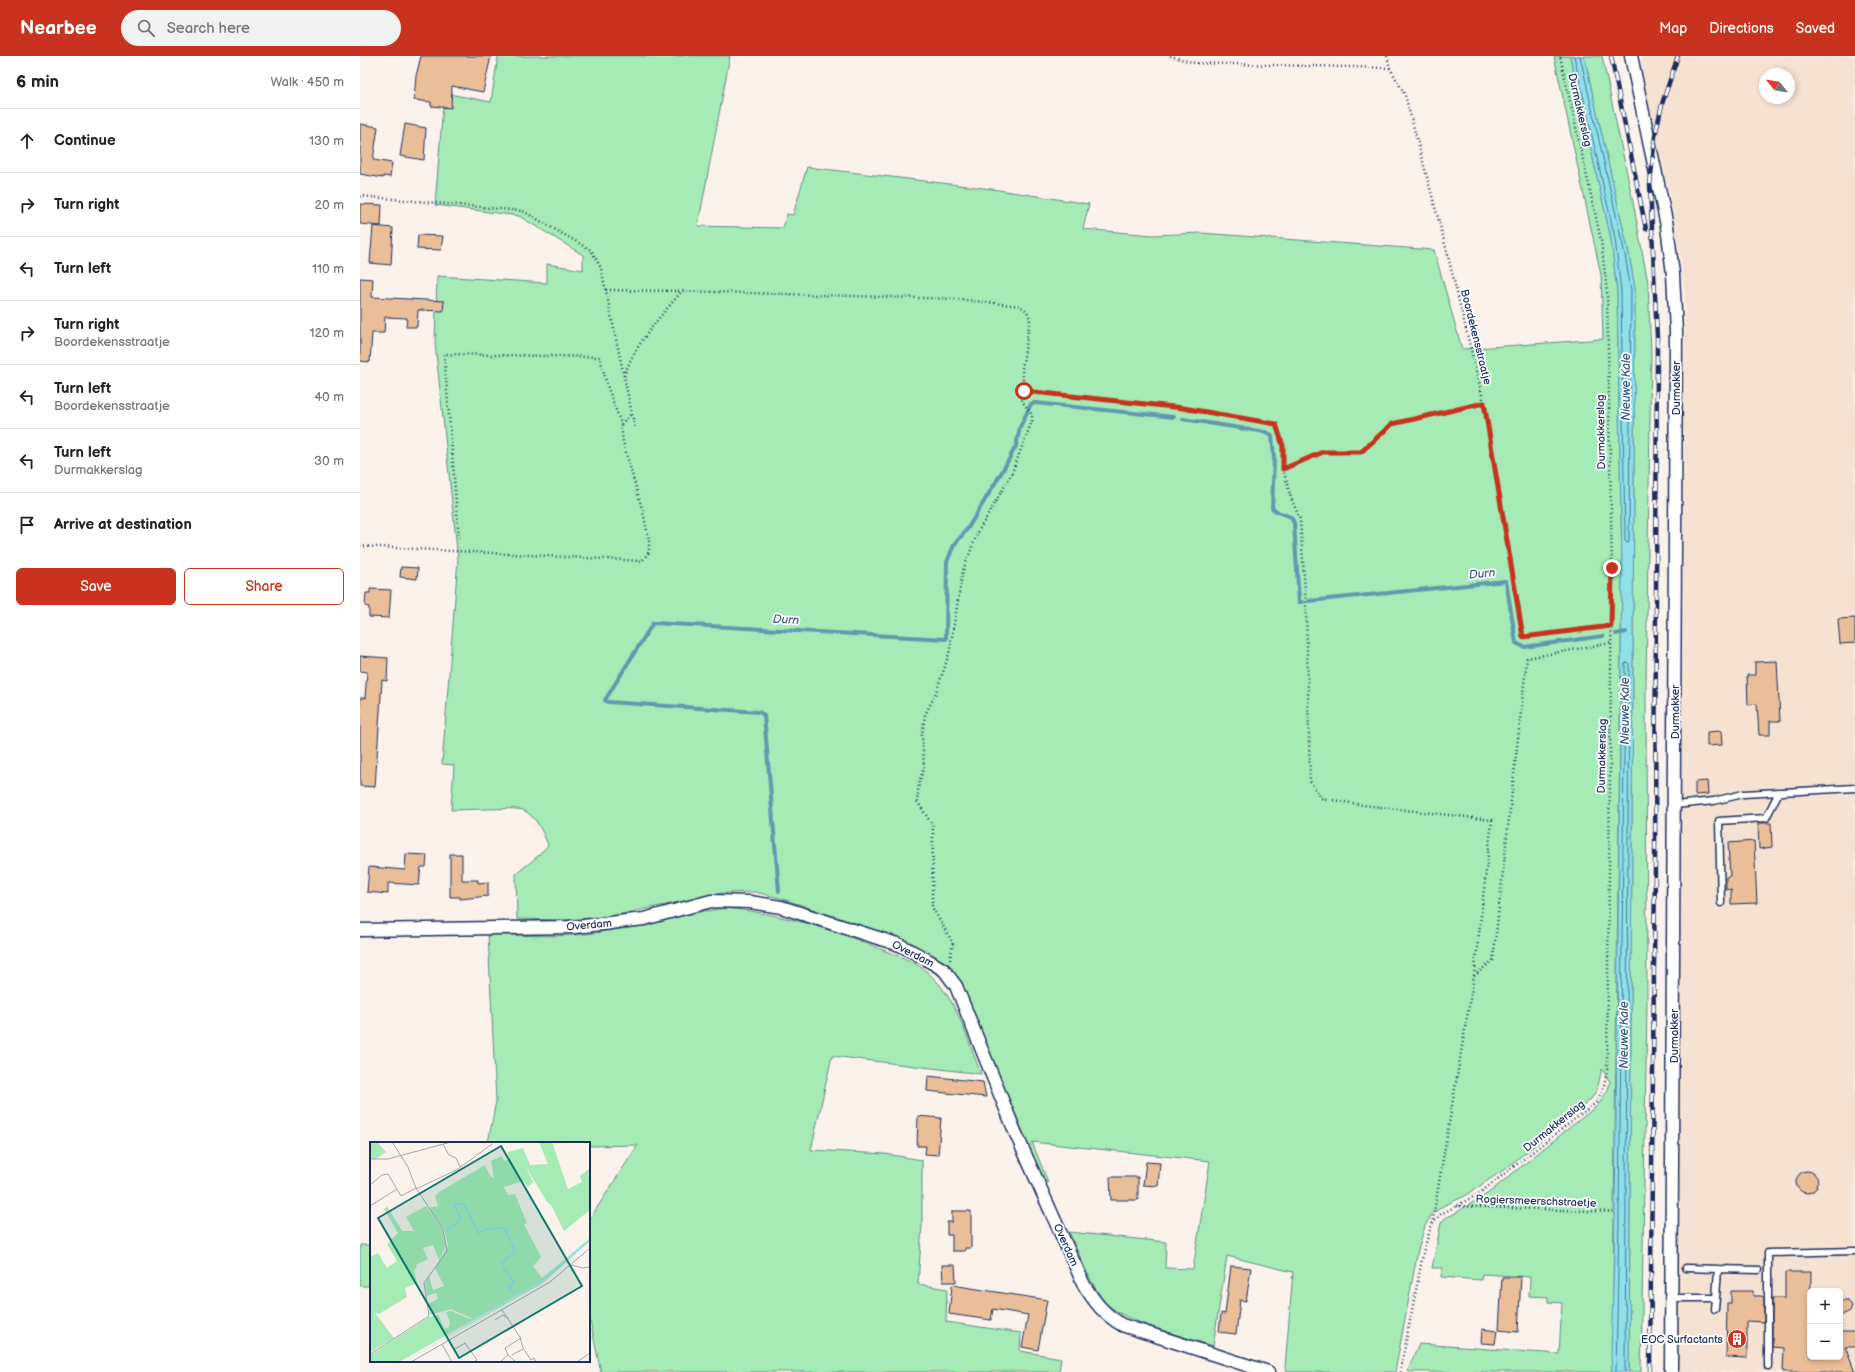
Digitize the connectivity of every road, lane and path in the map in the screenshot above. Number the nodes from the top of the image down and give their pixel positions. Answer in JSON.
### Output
{"nodes":[{"id":1,"x":1170,"y":56,"type":"edge"},
{"id":2,"x":1387,"y":56,"type":"edge"},
{"id":3,"x":1560,"y":56,"type":"edge"},
{"id":4,"x":1631,"y":56,"type":"edge"},
{"id":5,"x":1390,"y":68,"type":"junction"},
{"id":6,"x":360,"y":196,"type":"edge"},
{"id":7,"x":606,"y":290,"type":"junction"},
{"id":8,"x":682,"y":291,"type":"junction"},
{"id":9,"x":624,"y":376,"type":"junction"},
{"id":10,"x":1024,"y":391,"type":"junction"},
{"id":11,"x":1484,"y":403,"type":"junction"},
{"id":12,"x":632,"y":414,"type":"junction"},
{"id":13,"x":620,"y":424,"type":"junction"},
{"id":14,"x":635,"y":428,"type":"dead end"},
{"id":15,"x":1283,"y":469,"type":"junction"},
{"id":16,"x":459,"y":538,"type":"dead end"},
{"id":17,"x":360,"y":546,"type":"edge"},
{"id":18,"x":1611,"y":626,"type":"junction"},
{"id":19,"x":1611,"y":643,"type":"junction"},
{"id":20,"x":1855,"y":788,"type":"edge"},
{"id":21,"x":1779,"y":792,"type":"junction"},
{"id":22,"x":1675,"y":805,"type":"junction"},
{"id":23,"x":1720,"y":903,"type":"dead end"},
{"id":24,"x":360,"y":930,"type":"edge"},
{"id":25,"x":944,"y":970,"type":"junction"},
{"id":26,"x":1474,"y":976,"type":"junction"},
{"id":27,"x":1456,"y":1206,"type":"junction"},
{"id":28,"x":1615,"y":1212,"type":"dead end"},
{"id":29,"x":1432,"y":1224,"type":"junction"},
{"id":30,"x":1855,"y":1251,"type":"edge"},
{"id":31,"x":1686,"y":1268,"type":"dead end"},
{"id":32,"x":1718,"y":1269,"type":"junction"},
{"id":33,"x":1758,"y":1270,"type":"dead end"},
{"id":34,"x":1671,"y":1298,"type":"junction"},
{"id":35,"x":1716,"y":1298,"type":"junction"},
{"id":36,"x":1715,"y":1309,"type":"dead end"},
{"id":37,"x":1768,"y":1366,"type":"dead end"},
{"id":38,"x":1268,"y":1372,"type":"edge"},
{"id":39,"x":1400,"y":1372,"type":"edge"},
{"id":40,"x":1670,"y":1372,"type":"edge"}],
"edges":[{"from":1,"to":5,"type":"path"},
{"from":2,"to":5,"type":"path","name":"Boordekensstraatje"},
{"from":3,"to":18,"type":"path","name":"Durmakkerslag"},
{"from":4,"to":22,"type":"street","name":"Durmakker"},
{"from":5,"to":11,"type":"path","name":"Boordekensstraatje"},
{"from":6,"to":7,"type":"path"},
{"from":7,"to":8,"type":"path"},
{"from":7,"to":9,"type":"path"},
{"from":8,"to":9,"type":"path"},
{"from":8,"to":10,"type":"path"},
{"from":9,"to":12,"type":"path"},
{"from":10,"to":15,"type":"path"},
{"from":10,"to":25,"type":"path"},
{"from":11,"to":15,"type":"path"},
{"from":11,"to":18,"type":"path","name":"Boordekensstraatje"},
{"from":12,"to":13,"type":"path"},
{"from":12,"to":14,"type":"path"},
{"from":13,"to":16,"type":"path"},
{"from":13,"to":17,"type":"path"},
{"from":15,"to":26,"type":"path"},
{"from":18,"to":19,"type":"path","name":"Durmakkerslag"},
{"from":19,"to":26,"type":"path"},
{"from":19,"to":27,"type":"path","name":"Durmakkerslag"},
{"from":20,"to":21,"type":"lane"},
{"from":21,"to":22,"type":"lane"},
{"from":21,"to":23,"type":"lane"},
{"from":22,"to":34,"type":"street","name":"Durmakker"},
{"from":24,"to":25,"type":"street","name":"Overdam"},
{"from":25,"to":38,"type":"street","name":"Overdam"},
{"from":26,"to":29,"type":"path"},
{"from":27,"to":28,"type":"path","name":"Rogiersmeerschstraetje"},
{"from":27,"to":29,"type":"path","name":"Durmakkerslag"},
{"from":29,"to":39,"type":"path"},
{"from":30,"to":37,"type":"lane"},
{"from":31,"to":32,"type":"lane"},
{"from":32,"to":33,"type":"lane"},
{"from":32,"to":35,"type":"lane"},
{"from":34,"to":35,"type":"lane"},
{"from":34,"to":40,"type":"street","name":"Durmakker"},
{"from":35,"to":36,"type":"lane"}]}
